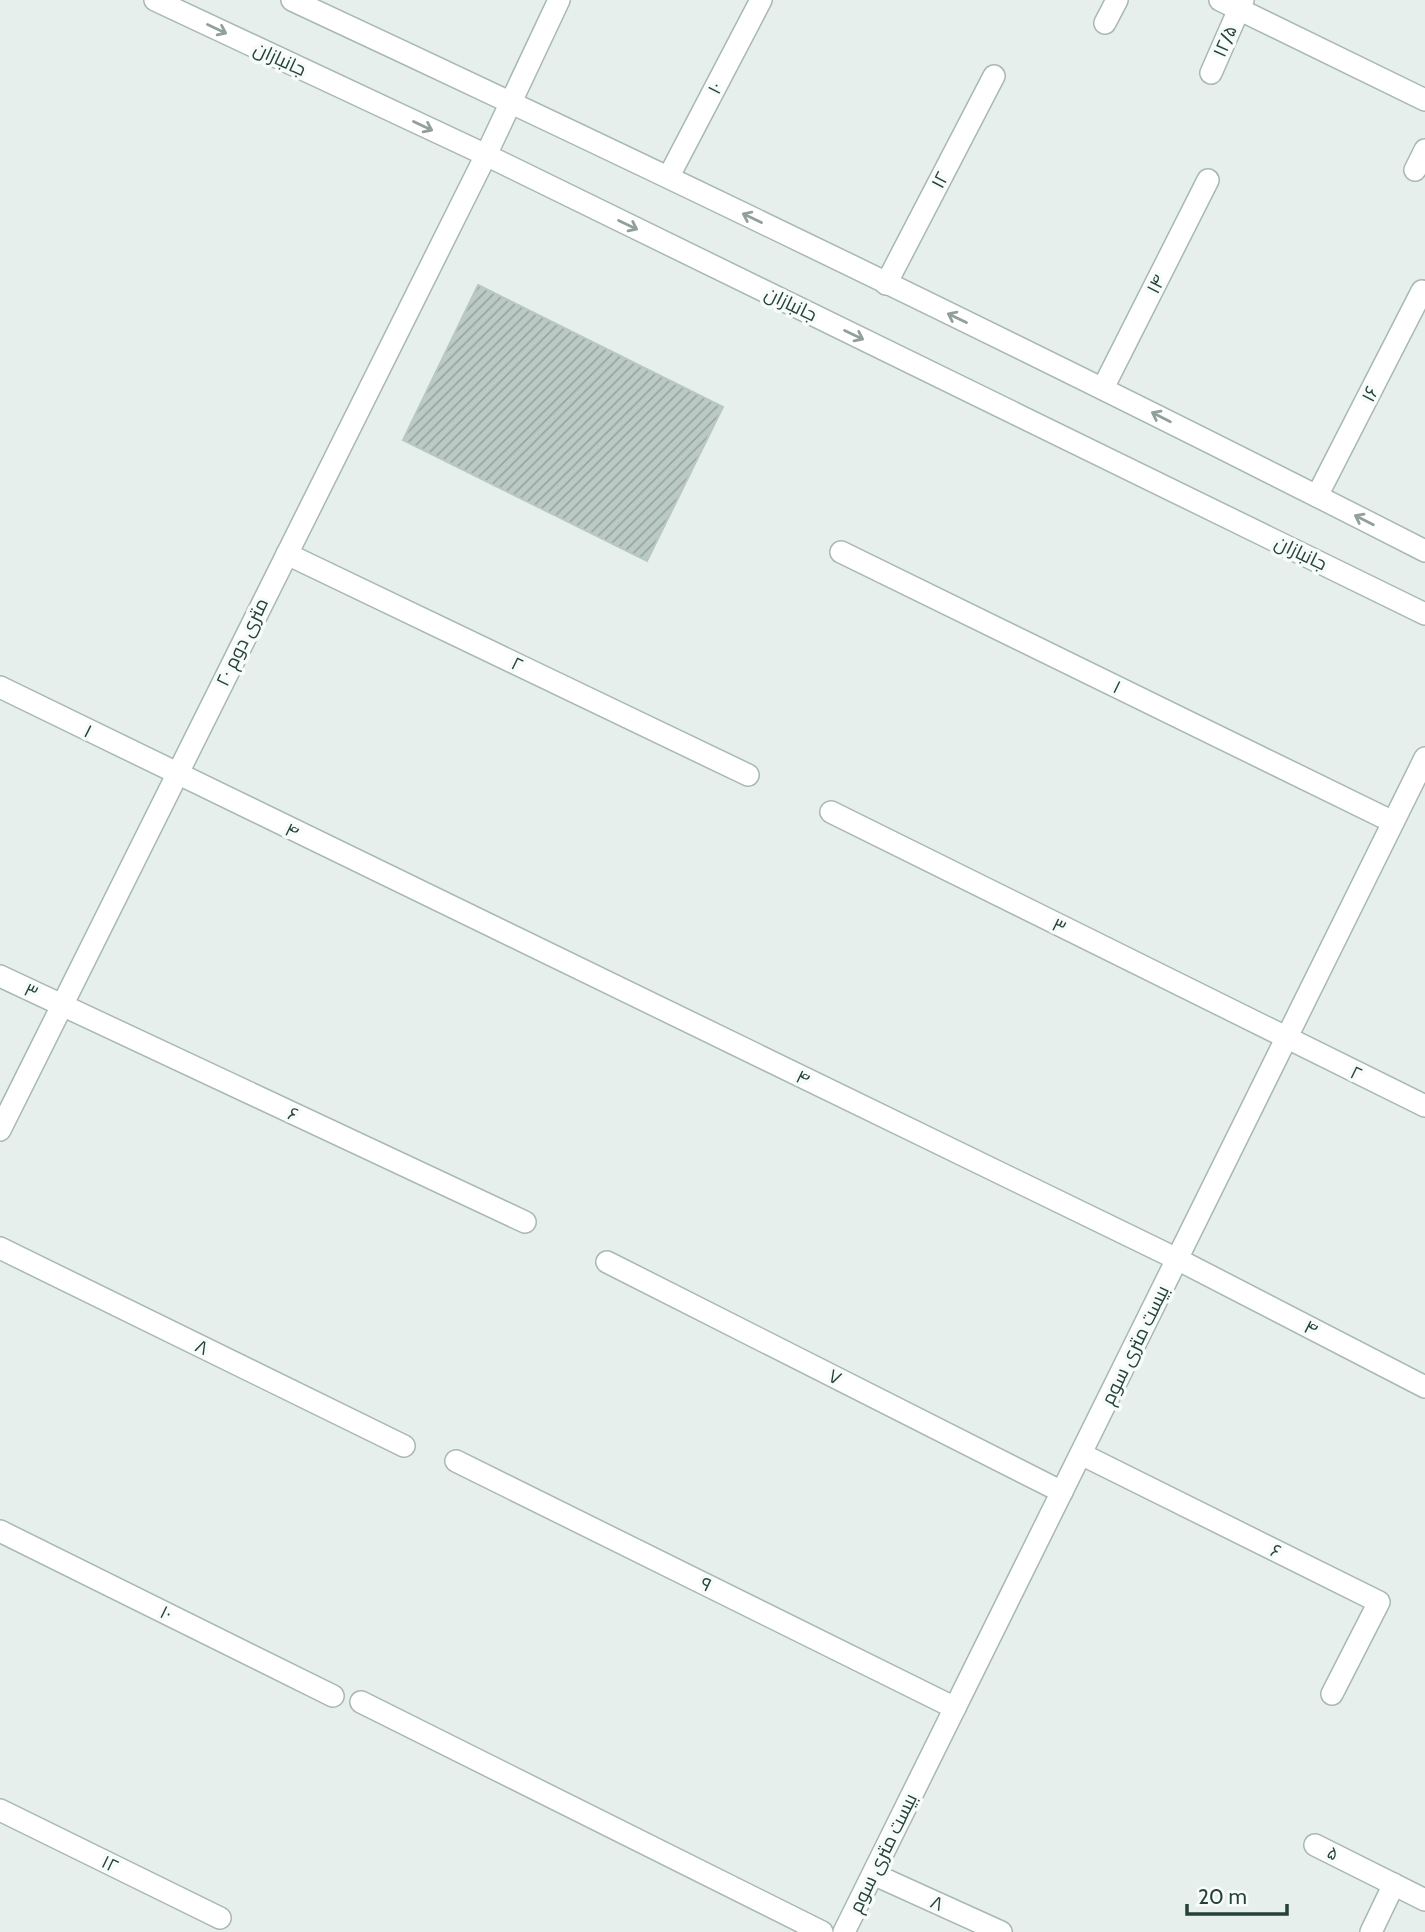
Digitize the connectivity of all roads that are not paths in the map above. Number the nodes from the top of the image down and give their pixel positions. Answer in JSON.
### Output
{"nodes":[{"id":1,"x":155,"y":0,"type":"edge"},
{"id":2,"x":292,"y":0,"type":"edge"},
{"id":3,"x":559,"y":0,"type":"edge"},
{"id":4,"x":761,"y":0,"type":"edge"},
{"id":5,"x":1117,"y":0,"type":"edge"},
{"id":6,"x":1234,"y":3,"type":"edge"},
{"id":7,"x":1105,"y":23,"type":"dead end"},
{"id":8,"x":1211,"y":73,"type":"dead end"},
{"id":9,"x":994,"y":76,"type":"dead end"},
{"id":10,"x":1425,"y":100,"type":"edge"},
{"id":11,"x":509,"y":101,"type":"junction"},
{"id":12,"x":1425,"y":150,"type":"edge"},
{"id":13,"x":486,"y":155,"type":"junction"},
{"id":14,"x":1415,"y":170,"type":"dead end"},
{"id":15,"x":669,"y":176,"type":"junction"},
{"id":16,"x":1208,"y":180,"type":"dead end"},
{"id":17,"x":886,"y":284,"type":"junction"},
{"id":18,"x":1422,"y":291,"type":"dead end"},
{"id":19,"x":1103,"y":388,"type":"junction"},
{"id":20,"x":1317,"y":496,"type":"junction"},
{"id":21,"x":1425,"y":551,"type":"edge"},
{"id":22,"x":841,"y":552,"type":"dead end"},
{"id":23,"x":287,"y":554,"type":"junction"},
{"id":24,"x":1425,"y":614,"type":"edge"},
{"id":25,"x":0,"y":687,"type":"edge"},
{"id":26,"x":1425,"y":758,"type":"edge"},
{"id":27,"x":177,"y":775,"type":"junction"},
{"id":28,"x":748,"y":775,"type":"dead end"},
{"id":29,"x":831,"y":812,"type":"dead end"},
{"id":30,"x":1393,"y":822,"type":"junction"},
{"id":31,"x":0,"y":976,"type":"edge"},
{"id":32,"x":62,"y":1006,"type":"junction"},
{"id":33,"x":1286,"y":1039,"type":"junction"},
{"id":34,"x":1425,"y":1106,"type":"edge"},
{"id":35,"x":0,"y":1130,"type":"edge"},
{"id":36,"x":525,"y":1222,"type":"dead end"},
{"id":37,"x":0,"y":1248,"type":"edge"},
{"id":38,"x":1177,"y":1259,"type":"junction"},
{"id":39,"x":607,"y":1262,"type":"dead end"},
{"id":40,"x":1425,"y":1387,"type":"edge"},
{"id":41,"x":404,"y":1446,"type":"dead end"},
{"id":42,"x":1081,"y":1454,"type":"junction"},
{"id":43,"x":456,"y":1461,"type":"dead end"},
{"id":44,"x":1062,"y":1492,"type":"junction"},
{"id":45,"x":0,"y":1531,"type":"edge"},
{"id":46,"x":1332,"y":1694,"type":"dead end"},
{"id":47,"x":333,"y":1696,"type":"dead end"},
{"id":48,"x":361,"y":1702,"type":"dead end"},
{"id":49,"x":955,"y":1707,"type":"junction"},
{"id":50,"x":0,"y":1810,"type":"edge"},
{"id":51,"x":1315,"y":1845,"type":"dead end"},
{"id":52,"x":873,"y":1874,"type":"junction"},
{"id":53,"x":1394,"y":1884,"type":"junction"},
{"id":54,"x":1425,"y":1900,"type":"edge"},
{"id":55,"x":220,"y":1918,"type":"dead end"},
{"id":56,"x":822,"y":1932,"type":"edge"},
{"id":57,"x":844,"y":1932,"type":"edge"},
{"id":58,"x":1001,"y":1932,"type":"edge"},
{"id":59,"x":1371,"y":1932,"type":"edge"}],
"edges":[{"from":1,"to":13,"type":"street","name":"جانبازان","one_way":true},
{"from":2,"to":11,"type":"street"},
{"from":3,"to":11,"type":"street","name":"۲۰ متری دوم"},
{"from":4,"to":15,"type":"street","name":"۱۰"},
{"from":5,"to":7,"type":"street"},
{"from":6,"to":8,"type":"street","name":"۱۲/۵"},
{"from":6,"to":10,"type":"street"},
{"from":9,"to":17,"type":"street","name":"۱۲"},
{"from":11,"to":13,"type":"street","name":"۲۰ متری دوم"},
{"from":11,"to":15,"type":"street"},
{"from":12,"to":14,"type":"street"},
{"from":13,"to":23,"type":"street","name":"۲۰ متری دوم"},
{"from":13,"to":24,"type":"street","name":"جانبازان","one_way":true},
{"from":17,"to":15,"type":"street","one_way":true},
{"from":16,"to":19,"type":"street","name":"۱۴"},
{"from":19,"to":17,"type":"street","one_way":true},
{"from":18,"to":20,"type":"street","name":"۱۶"},
{"from":20,"to":19,"type":"street","one_way":true},
{"from":21,"to":20,"type":"street","one_way":true},
{"from":22,"to":30,"type":"street","name":"۱"},
{"from":23,"to":27,"type":"street","name":"۲۰ متری دوم"},
{"from":23,"to":28,"type":"street","name":"۲"},
{"from":25,"to":27,"type":"street","name":"۱"},
{"from":26,"to":30,"type":"street","name":"بیست متری سوم"},
{"from":27,"to":32,"type":"street","name":"۲۰ متری دوم"},
{"from":27,"to":38,"type":"street","name":"۴"},
{"from":29,"to":33,"type":"street","name":"۳"},
{"from":30,"to":33,"type":"street","name":"بیست متری سوم"},
{"from":31,"to":32,"type":"street","name":"۳"},
{"from":32,"to":35,"type":"street","name":"۲۰ متری دوم"},
{"from":32,"to":36,"type":"street","name":"۶"},
{"from":33,"to":34,"type":"street","name":"۲"},
{"from":33,"to":38,"type":"street","name":"بیست متری سوم"},
{"from":37,"to":41,"type":"street","name":"۸"},
{"from":38,"to":40,"type":"street","name":"۴"},
{"from":38,"to":42,"type":"street","name":"بیست متری سوم"},
{"from":39,"to":44,"type":"street","name":"۷"},
{"from":42,"to":44,"type":"street","name":"بیست متری سوم"},
{"from":42,"to":46,"type":"street","name":"۶"},
{"from":43,"to":49,"type":"street","name":"۹"},
{"from":44,"to":49,"type":"street","name":"بیست متری سوم"},
{"from":45,"to":47,"type":"street","name":"۱۰"},
{"from":48,"to":56,"type":"street"},
{"from":49,"to":52,"type":"street","name":"بیست متری سوم"},
{"from":50,"to":55,"type":"street","name":"۱۲"},
{"from":51,"to":53,"type":"street","name":"۵"},
{"from":52,"to":57,"type":"street","name":"بیست متری سوم"},
{"from":52,"to":58,"type":"street","name":"۸"},
{"from":53,"to":54,"type":"street","name":"۵"},
{"from":53,"to":59,"type":"street"}]}
